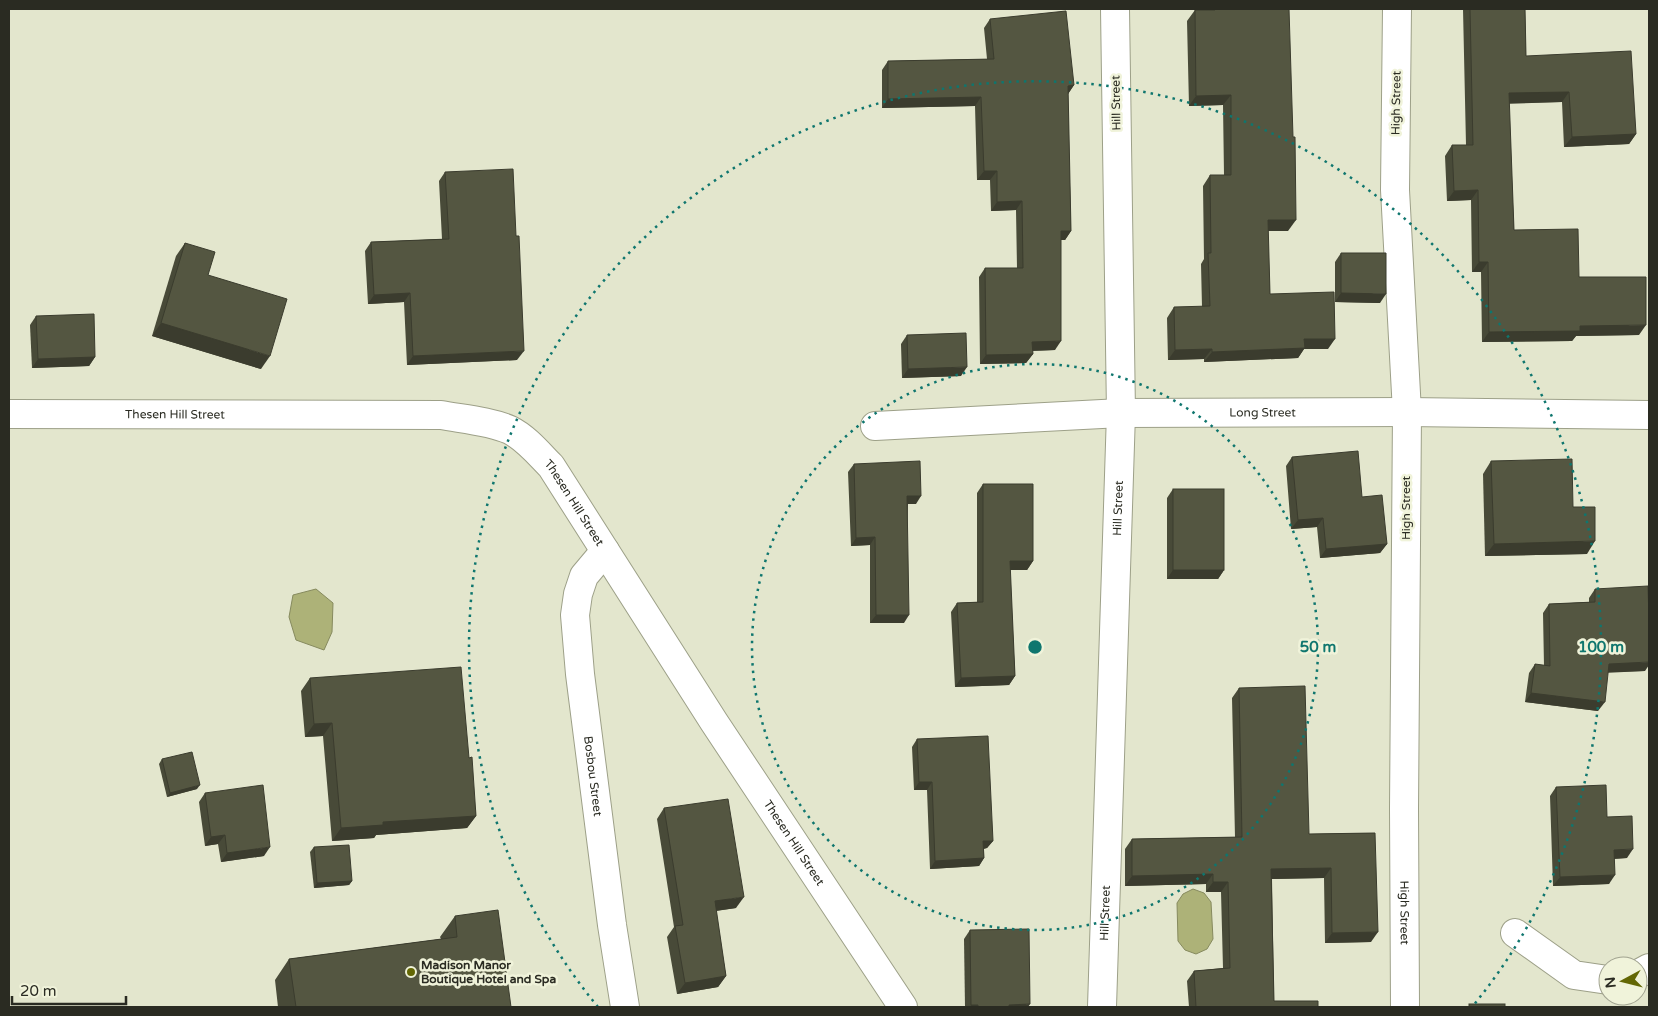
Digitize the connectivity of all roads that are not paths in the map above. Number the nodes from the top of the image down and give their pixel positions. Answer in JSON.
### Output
{"nodes":[{"id":1,"x":1115,"y":9,"type":"edge"},
{"id":2,"x":1397,"y":9,"type":"edge"},
{"id":3,"x":1407,"y":412,"type":"junction"},
{"id":4,"x":1121,"y":413,"type":"junction"},
{"id":5,"x":9,"y":414,"type":"edge"},
{"id":6,"x":1649,"y":415,"type":"edge"},
{"id":7,"x":875,"y":426,"type":"dead end"},
{"id":8,"x":605,"y":552,"type":"junction"},
{"id":9,"x":1515,"y":932,"type":"dead end"},
{"id":10,"x":1598,"y":979,"type":"edge"},
{"id":11,"x":624,"y":1007,"type":"edge"},
{"id":12,"x":903,"y":1007,"type":"edge"},
{"id":13,"x":1102,"y":1007,"type":"edge"},
{"id":14,"x":1405,"y":1007,"type":"edge"}],
"edges":[{"from":1,"to":4,"type":"street","name":"Hill Street"},
{"from":2,"to":3,"type":"street","name":"High Street"},
{"from":3,"to":4,"type":"street","name":"Long Street"},
{"from":3,"to":6,"type":"street","name":"Long Street"},
{"from":3,"to":14,"type":"street","name":"High Street"},
{"from":4,"to":7,"type":"street","name":"Long Street"},
{"from":4,"to":13,"type":"street","name":"Hill Street"},
{"from":5,"to":8,"type":"street","name":"Thesen Hill Street"},
{"from":8,"to":11,"type":"street","name":"Bosbou Street"},
{"from":8,"to":12,"type":"street","name":"Thesen Hill Street"},
{"from":9,"to":10,"type":"street"}]}
